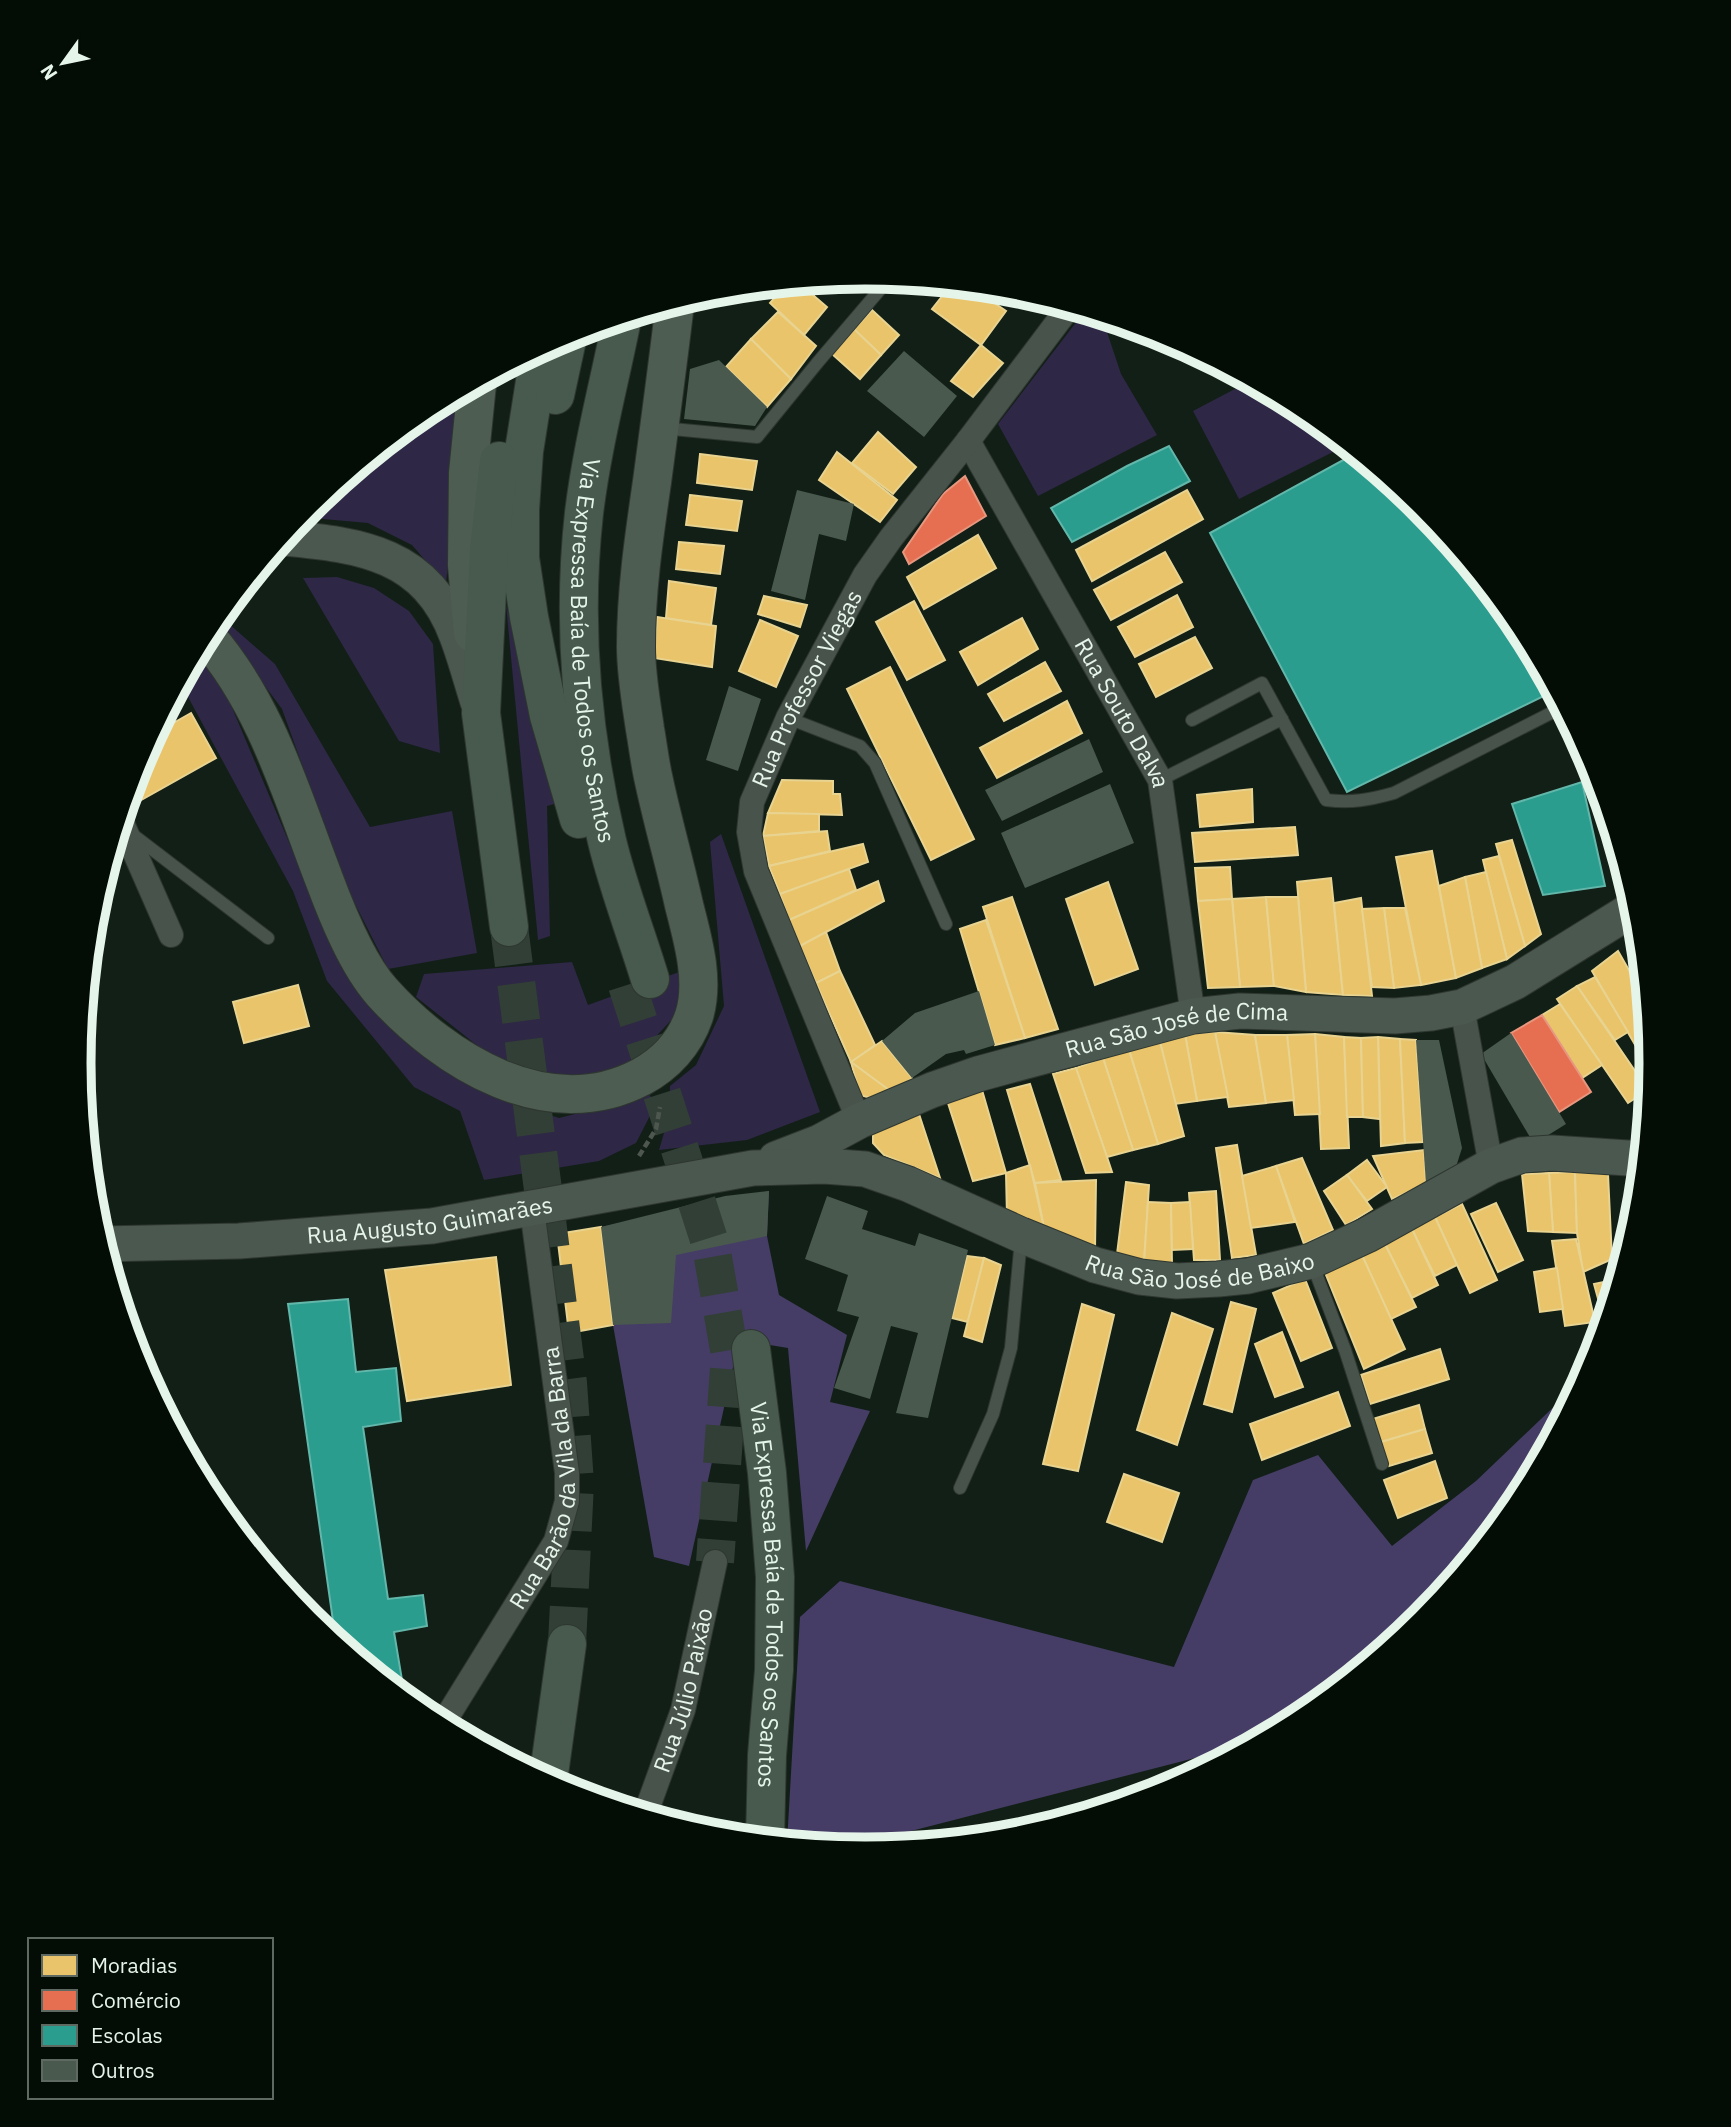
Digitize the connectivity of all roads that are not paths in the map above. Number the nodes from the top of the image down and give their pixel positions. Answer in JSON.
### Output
{"nodes":[{"id":1,"x":880,"y":290,"type":"edge"},
{"id":2,"x":675,"y":313,"type":"edge"},
{"id":3,"x":1063,"y":314,"type":"edge"},
{"id":4,"x":620,"y":329,"type":"edge"},
{"id":5,"x":565,"y":350,"type":"edge"},
{"id":6,"x":538,"y":362,"type":"edge"},
{"id":7,"x":510,"y":376,"type":"edge"},
{"id":8,"x":476,"y":394,"type":"edge"},
{"id":9,"x":659,"y":428,"type":"junction"},
{"id":10,"x":968,"y":441,"type":"junction"},
{"id":11,"x":296,"y":539,"type":"edge"},
{"id":12,"x":214,"y":645,"type":"edge"},
{"id":13,"x":542,"y":676,"type":"junction"},
{"id":14,"x":1553,"y":712,"type":"dead end"},
{"id":15,"x":481,"y":713,"type":"junction"},
{"id":16,"x":788,"y":718,"type":"junction"},
{"id":17,"x":1282,"y":719,"type":"junction"},
{"id":18,"x":1192,"y":720,"type":"dead end"},
{"id":19,"x":1160,"y":780,"type":"junction"},
{"id":20,"x":128,"y":829,"type":"edge"},
{"id":21,"x":126,"y":834,"type":"edge"},
{"id":22,"x":1625,"y":914,"type":"edge"},
{"id":23,"x":946,"y":923,"type":"dead end"},
{"id":24,"x":509,"y":927,"type":"tunnel mouth"},
{"id":25,"x":171,"y":935,"type":"dead end"},
{"id":26,"x":268,"y":938,"type":"dead end"},
{"id":27,"x":1462,"y":1007,"type":"junction"},
{"id":28,"x":1193,"y":1016,"type":"junction"},
{"id":29,"x":859,"y":1121,"type":"junction"},
{"id":30,"x":1634,"y":1158,"type":"edge"},
{"id":31,"x":1491,"y":1166,"type":"junction"},
{"id":32,"x":753,"y":1168,"type":"junction"},
{"id":33,"x":865,"y":1169,"type":"junction"},
{"id":34,"x":532,"y":1209,"type":"junction"},
{"id":35,"x":1021,"y":1235,"type":"junction"},
{"id":36,"x":112,"y":1244,"type":"edge"},
{"id":37,"x":1311,"y":1261,"type":"junction"},
{"id":38,"x":751,"y":1349,"type":"dead end"},
{"id":39,"x":1382,"y":1464,"type":"dead end"},
{"id":40,"x":960,"y":1488,"type":"dead end"},
{"id":41,"x":715,"y":1562,"type":"tunnel mouth"},
{"id":42,"x":568,"y":1644,"type":"tunnel mouth"},
{"id":43,"x":448,"y":1715,"type":"edge"},
{"id":44,"x":550,"y":1770,"type":"edge"},
{"id":45,"x":648,"y":1807,"type":"edge"},
{"id":46,"x":765,"y":1831,"type":"edge"}],
"edges":[{"from":1,"to":9,"type":"lane"},
{"from":2,"to":9,"type":"main road"},
{"from":3,"to":10,"type":"street","name":"Rua Professor Viegas"},
{"from":4,"to":13,"type":"highway","name":"Via Expressa Baía de Todos os Santos"},
{"from":5,"to":13,"type":"highway"},
{"from":6,"to":13,"type":"highway"},
{"from":7,"to":15,"type":"highway"},
{"from":8,"to":15,"type":"main road"},
{"from":9,"to":12,"type":"main road"},
{"from":10,"to":16,"type":"street","name":"Rua Professor Viegas"},
{"from":10,"to":19,"type":"street","name":"Rua Souto Dalva"},
{"from":11,"to":15,"type":"main road"},
{"from":14,"to":17,"type":"lane"},
{"from":15,"to":24,"type":"highway"},
{"from":16,"to":23,"type":"lane"},
{"from":16,"to":29,"type":"street","name":"Rua Professor Viegas"},
{"from":17,"to":18,"type":"lane"},
{"from":17,"to":19,"type":"lane"},
{"from":19,"to":28,"type":"street","name":"Rua Souto Dalva"},
{"from":20,"to":26,"type":"lane"},
{"from":21,"to":25,"type":"street"},
{"from":22,"to":27,"type":"main road","name":"Rua São José de Cima"},
{"from":27,"to":28,"type":"main road","name":"Rua São José de Cima"},
{"from":27,"to":31,"type":"street"},
{"from":28,"to":29,"type":"main road","name":"Rua São José de Cima"},
{"from":29,"to":32,"type":"main road","name":"Rua São José de Cima"},
{"from":29,"to":33,"type":"main road"},
{"from":30,"to":31,"type":"main road","name":"Rua São José de Baixo"},
{"from":31,"to":37,"type":"main road","name":"Rua São José de Baixo"},
{"from":32,"to":33,"type":"main road","name":"Rua São José de Baixo"},
{"from":32,"to":34,"type":"main road","name":"Rua Augusto Guimarães"},
{"from":33,"to":35,"type":"main road","name":"Rua São José de Baixo"},
{"from":34,"to":36,"type":"main road","name":"Rua Augusto Guimarães"},
{"from":34,"to":43,"type":"street","name":"Rua Barão da Vila da Barra"},
{"from":35,"to":37,"type":"main road","name":"Rua São José de Baixo"},
{"from":35,"to":40,"type":"lane"},
{"from":37,"to":39,"type":"lane"},
{"from":38,"to":46,"type":"highway","name":"Via Expressa Baía de Todos os Santos"},
{"from":41,"to":45,"type":"street","name":"Rua Júlio Paixão"},
{"from":42,"to":44,"type":"highway"}]}
